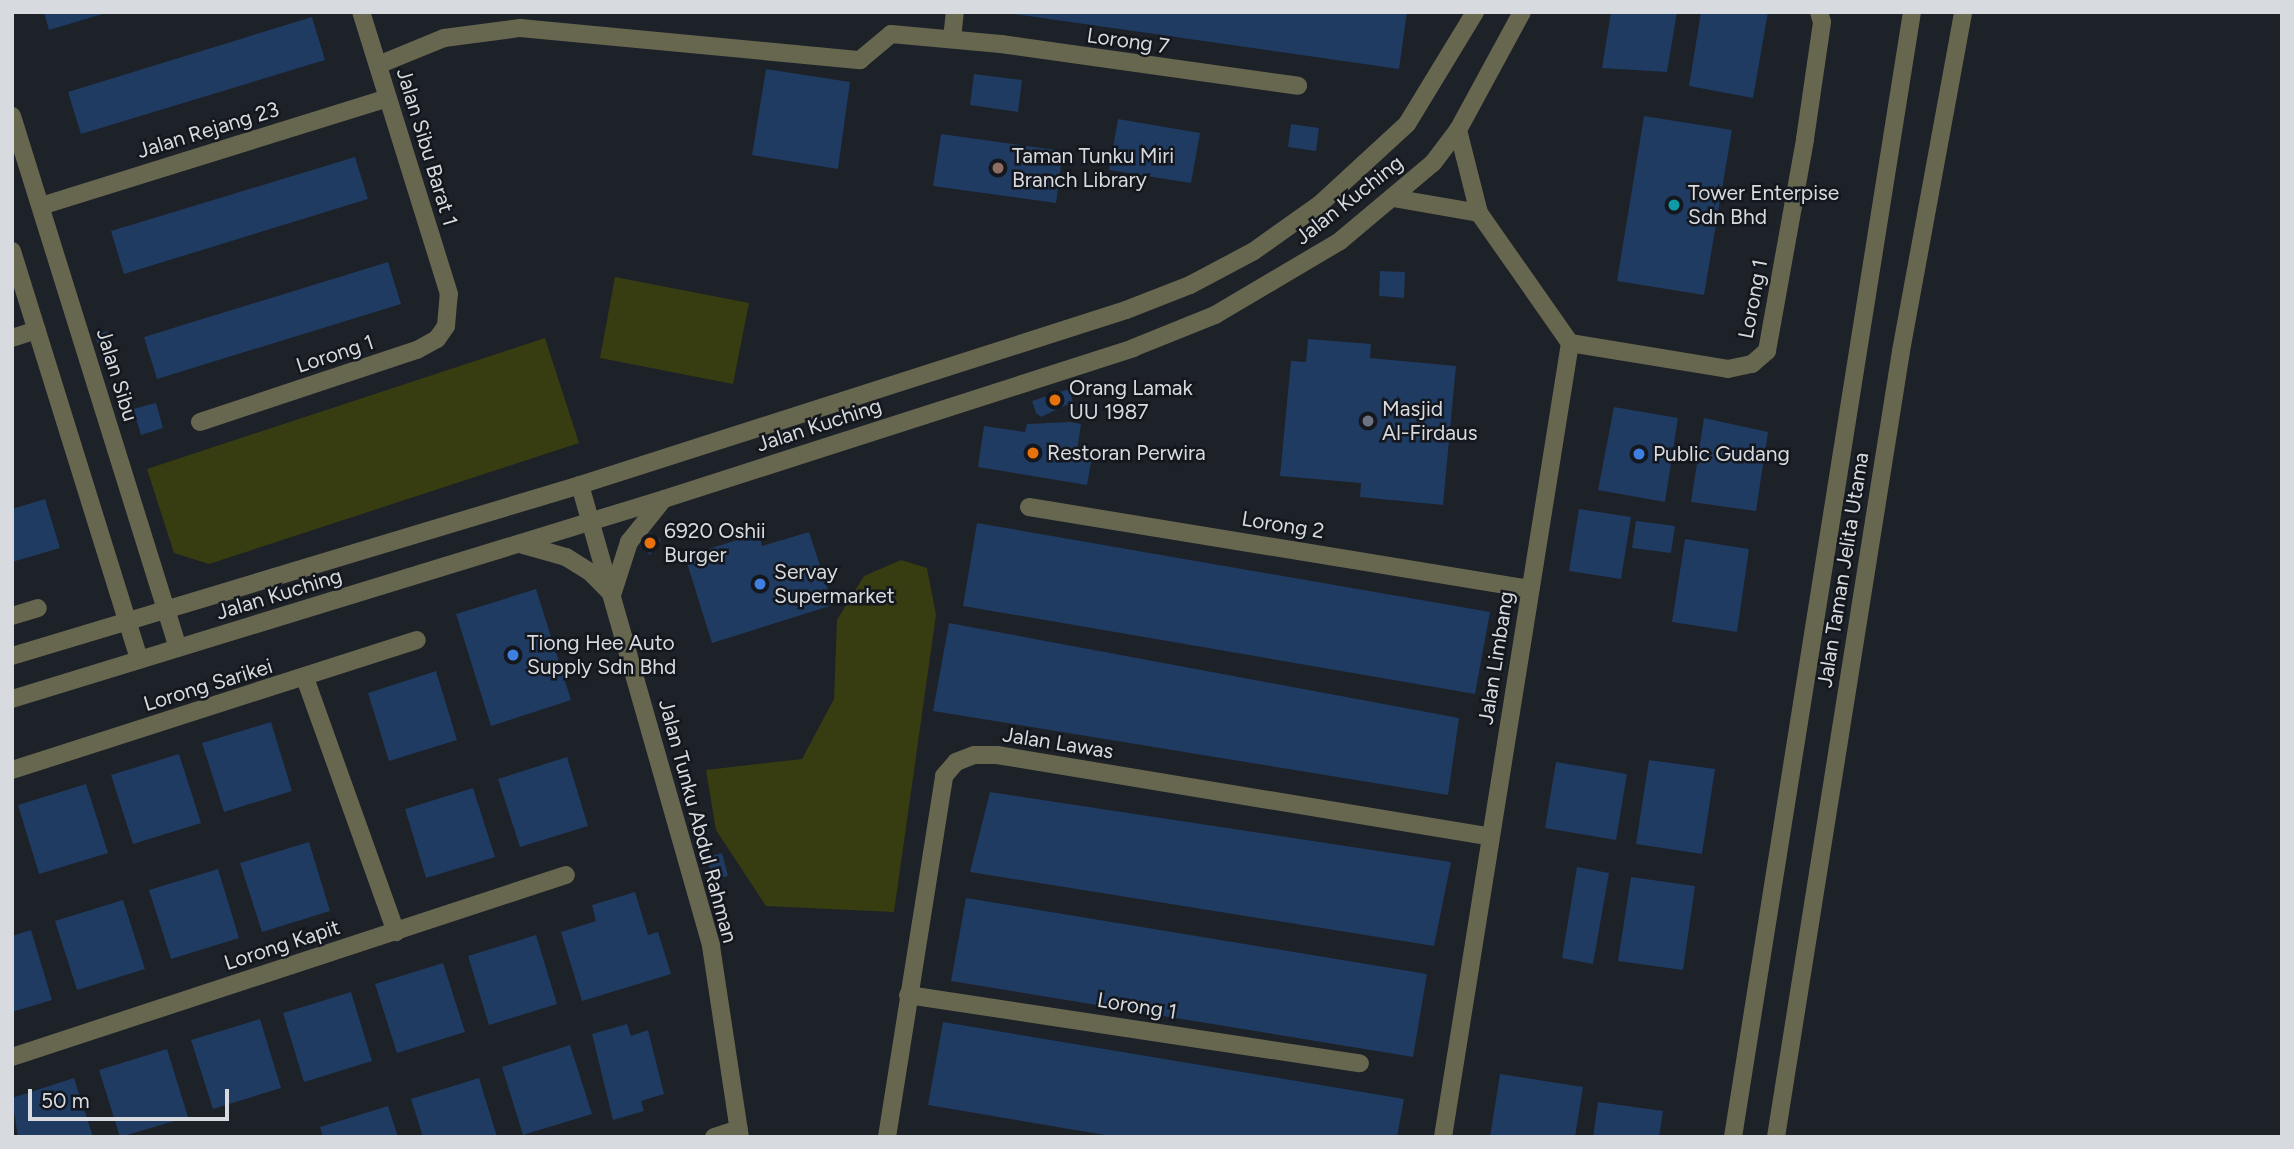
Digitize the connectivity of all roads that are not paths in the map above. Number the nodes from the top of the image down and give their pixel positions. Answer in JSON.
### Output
{"nodes":[{"id":1,"x":361,"y":12,"type":"edge"},
{"id":2,"x":955,"y":12,"type":"edge"},
{"id":3,"x":1475,"y":12,"type":"edge"},
{"id":4,"x":1522,"y":12,"type":"edge"},
{"id":5,"x":1819,"y":12,"type":"edge"},
{"id":6,"x":1912,"y":12,"type":"edge"},
{"id":7,"x":1963,"y":12,"type":"edge"},
{"id":8,"x":952,"y":40,"type":"junction"},
{"id":9,"x":378,"y":65,"type":"junction"},
{"id":10,"x":1298,"y":86,"type":"dead end"},
{"id":11,"x":388,"y":98,"type":"junction"},
{"id":12,"x":12,"y":116,"type":"edge"},
{"id":13,"x":1458,"y":130,"type":"junction"},
{"id":14,"x":1393,"y":198,"type":"junction"},
{"id":15,"x":41,"y":206,"type":"junction"},
{"id":16,"x":1479,"y":213,"type":"junction"},
{"id":17,"x":12,"y":251,"type":"edge"},
{"id":18,"x":449,"y":294,"type":"joint"},
{"id":19,"x":37,"y":330,"type":"junction"},
{"id":20,"x":12,"y":338,"type":"edge"},
{"id":21,"x":1570,"y":343,"type":"junction"},
{"id":22,"x":200,"y":422,"type":"dead end"},
{"id":23,"x":580,"y":485,"type":"junction"},
{"id":24,"x":664,"y":499,"type":"junction"},
{"id":25,"x":1029,"y":507,"type":"dead end"},
{"id":26,"x":591,"y":521,"type":"junction"},
{"id":27,"x":517,"y":543,"type":"junction"},
{"id":28,"x":1530,"y":589,"type":"junction"},
{"id":29,"x":612,"y":595,"type":"junction"},
{"id":30,"x":38,"y":608,"type":"dead end"},
{"id":31,"x":166,"y":610,"type":"junction"},
{"id":32,"x":12,"y":616,"type":"edge"},
{"id":33,"x":127,"y":621,"type":"junction"},
{"id":34,"x":416,"y":640,"type":"dead end"},
{"id":35,"x":178,"y":648,"type":"junction"},
{"id":36,"x":12,"y":656,"type":"edge"},
{"id":37,"x":139,"y":660,"type":"junction"},
{"id":38,"x":305,"y":678,"type":"junction"},
{"id":39,"x":12,"y":699,"type":"edge"},
{"id":40,"x":12,"y":770,"type":"edge"},
{"id":41,"x":1490,"y":837,"type":"junction"},
{"id":42,"x":566,"y":876,"type":"dead end"},
{"id":43,"x":396,"y":932,"type":"junction"},
{"id":44,"x":908,"y":995,"type":"junction"},
{"id":45,"x":12,"y":1057,"type":"edge"},
{"id":46,"x":1360,"y":1063,"type":"dead end"},
{"id":47,"x":740,"y":1133,"type":"edge"},
{"id":48,"x":715,"y":1137,"type":"edge"},
{"id":49,"x":887,"y":1137,"type":"edge"},
{"id":50,"x":1443,"y":1137,"type":"edge"},
{"id":51,"x":1733,"y":1137,"type":"edge"},
{"id":52,"x":1776,"y":1137,"type":"edge"}],
"edges":[{"from":1,"to":9,"type":"street","name":"Jalan Sibu Barat 1"},
{"from":2,"to":8,"type":"street"},
{"from":3,"to":23,"type":"street","name":"Jalan Kuching"},
{"from":4,"to":13,"type":"street","name":"Jalan Kuching"},
{"from":5,"to":21,"type":"street","name":"Lorong 1"},
{"from":6,"to":51,"type":"street","name":"Jalan Taman Jelita Utama"},
{"from":7,"to":52,"type":"street","name":"Jalan Taman Jelita Utama"},
{"from":8,"to":9,"type":"street","name":"Lorong 7"},
{"from":8,"to":10,"type":"street","name":"Lorong 7"},
{"from":9,"to":11,"type":"street","name":"Jalan Sibu Barat 1"},
{"from":11,"to":15,"type":"street","name":"Jalan Rejang 23"},
{"from":11,"to":18,"type":"street","name":"Jalan Sibu Barat 1"},
{"from":12,"to":15,"type":"street","name":"Jalan Sibu"},
{"from":13,"to":14,"type":"street","name":"Jalan Kuching"},
{"from":13,"to":16,"type":"street"},
{"from":14,"to":16,"type":"street"},
{"from":14,"to":24,"type":"street","name":"Jalan Kuching"},
{"from":15,"to":31,"type":"street","name":"Jalan Sibu"},
{"from":16,"to":21,"type":"street"},
{"from":17,"to":19,"type":"street"},
{"from":18,"to":22,"type":"street","name":"Lorong 1"},
{"from":19,"to":20,"type":"street"},
{"from":19,"to":33,"type":"street"},
{"from":21,"to":28,"type":"street","name":"Jalan Limbang"},
{"from":23,"to":26,"type":"street","name":"Jalan Tunku Abdul Rahman"},
{"from":23,"to":31,"type":"street","name":"Jalan Kuching"},
{"from":24,"to":26,"type":"street","name":"Jalan Kuching"},
{"from":24,"to":29,"type":"street"},
{"from":25,"to":28,"type":"street","name":"Lorong 2"},
{"from":26,"to":27,"type":"street","name":"Jalan Kuching"},
{"from":26,"to":29,"type":"street","name":"Jalan Tunku Abdul Rahman"},
{"from":27,"to":29,"type":"street"},
{"from":27,"to":35,"type":"street","name":"Jalan Kuching"},
{"from":28,"to":41,"type":"street","name":"Jalan Limbang"},
{"from":29,"to":47,"type":"street","name":"Jalan Tunku Abdul Rahman"},
{"from":30,"to":32,"type":"street"},
{"from":31,"to":33,"type":"street","name":"Jalan Kuching"},
{"from":31,"to":35,"type":"street","name":"Jalan Sibu"},
{"from":33,"to":36,"type":"street","name":"Jalan Kuching"},
{"from":33,"to":37,"type":"street"},
{"from":34,"to":38,"type":"street","name":"Lorong Sarikei"},
{"from":35,"to":37,"type":"street","name":"Jalan Kuching"},
{"from":37,"to":39,"type":"street","name":"Jalan Kuching"},
{"from":38,"to":40,"type":"street","name":"Lorong Sarikei"},
{"from":38,"to":43,"type":"street"},
{"from":41,"to":44,"type":"street","name":"Jalan Lawas"},
{"from":41,"to":50,"type":"street","name":"Jalan Limbang"},
{"from":42,"to":43,"type":"street","name":"Lorong Kapit"},
{"from":43,"to":45,"type":"street","name":"Lorong Kapit"},
{"from":44,"to":46,"type":"street","name":"Lorong 1"},
{"from":44,"to":49,"type":"street","name":"Jalan Lawas"},
{"from":47,"to":48,"type":"street"}]}
